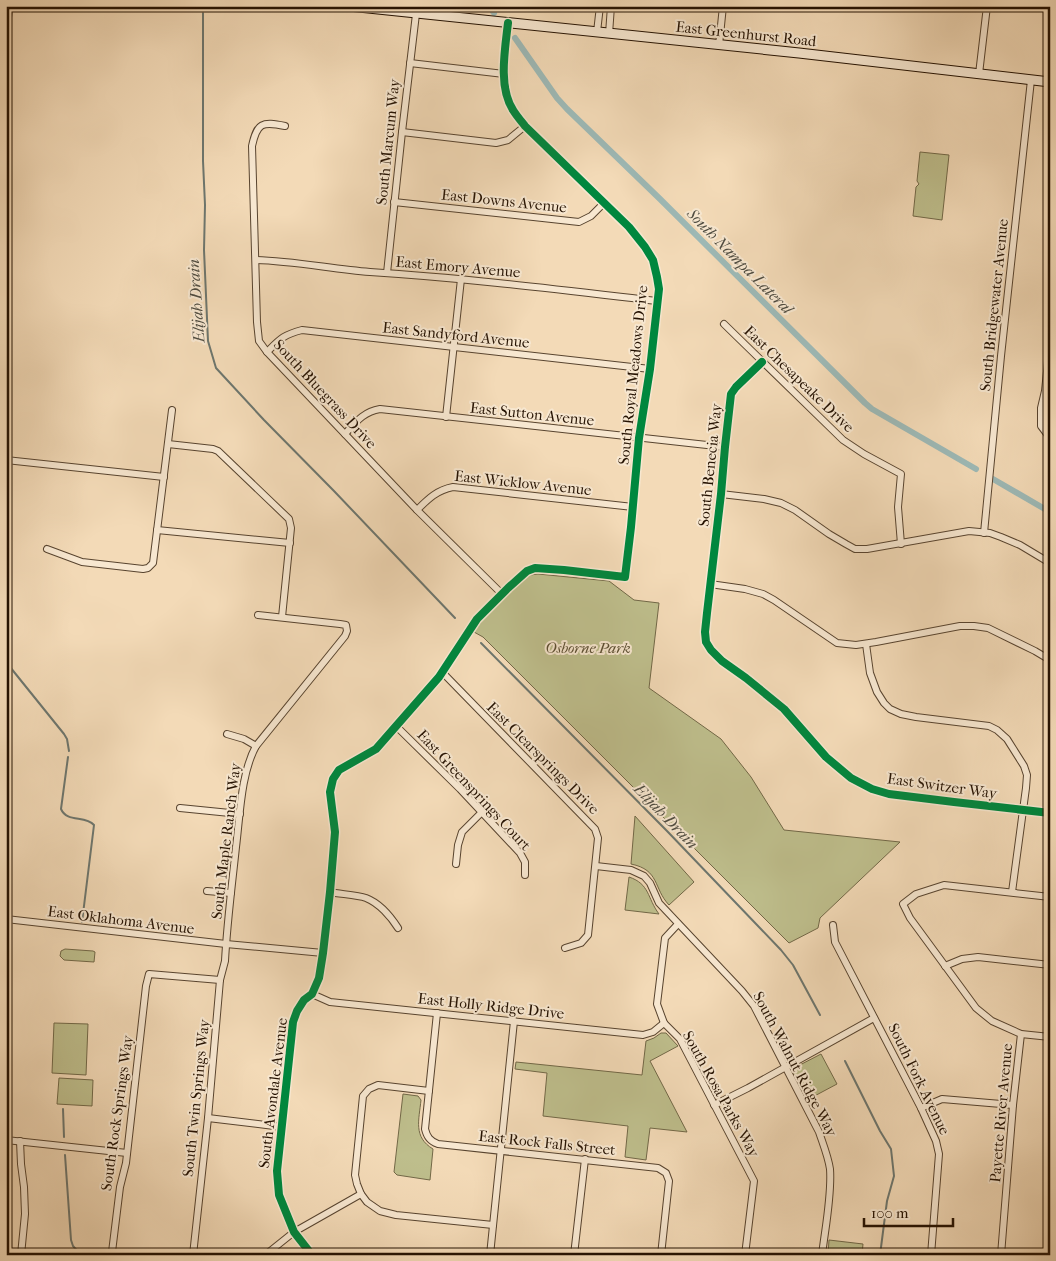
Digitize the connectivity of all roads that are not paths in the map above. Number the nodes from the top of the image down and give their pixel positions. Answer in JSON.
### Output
{"nodes":[{"id":1,"x":8,"y":6,"type":"edge"},
{"id":2,"x":349,"y":6,"type":"edge"},
{"id":3,"x":600,"y":6,"type":"edge"},
{"id":4,"x":612,"y":6,"type":"edge"},
{"id":5,"x":723,"y":6,"type":"edge"},
{"id":6,"x":987,"y":6,"type":"edge"},
{"id":7,"x":392,"y":9,"type":"edge"},
{"id":8,"x":416,"y":14,"type":"junction"},
{"id":9,"x":6,"y":21,"type":"edge"},
{"id":10,"x":508,"y":23,"type":"junction"},
{"id":11,"x":597,"y":32,"type":"junction"},
{"id":12,"x":609,"y":34,"type":"junction"},
{"id":13,"x":719,"y":45,"type":"junction"},
{"id":14,"x":410,"y":64,"type":"junction"},
{"id":15,"x":504,"y":74,"type":"junction"},
{"id":16,"x":980,"y":74,"type":"junction"},
{"id":17,"x":1031,"y":80,"type":"junction"},
{"id":18,"x":1050,"y":82,"type":"edge"},
{"id":19,"x":285,"y":126,"type":"dead end"},
{"id":20,"x":525,"y":126,"type":"junction"},
{"id":21,"x":402,"y":132,"type":"junction"},
{"id":22,"x":394,"y":202,"type":"junction"},
{"id":23,"x":604,"y":203,"type":"junction"},
{"id":24,"x":256,"y":260,"type":"junction"},
{"id":25,"x":387,"y":272,"type":"junction"},
{"id":26,"x":461,"y":279,"type":"junction"},
{"id":27,"x":658,"y":301,"type":"junction"},
{"id":28,"x":724,"y":324,"type":"dead end"},
{"id":29,"x":1050,"y":342,"type":"edge"},
{"id":30,"x":454,"y":348,"type":"junction"},
{"id":31,"x":267,"y":352,"type":"junction"},
{"id":32,"x":762,"y":362,"type":"junction"},
{"id":33,"x":1049,"y":362,"type":"edge"},
{"id":34,"x":650,"y":369,"type":"junction"},
{"id":35,"x":172,"y":410,"type":"dead end"},
{"id":36,"x":446,"y":417,"type":"junction"},
{"id":37,"x":345,"y":434,"type":"junction"},
{"id":38,"x":639,"y":438,"type":"junction"},
{"id":39,"x":1050,"y":438,"type":"edge"},
{"id":40,"x":168,"y":444,"type":"junction"},
{"id":41,"x":725,"y":447,"type":"junction"},
{"id":42,"x":6,"y":460,"type":"edge"},
{"id":43,"x":164,"y":477,"type":"junction"},
{"id":44,"x":721,"y":494,"type":"junction"},
{"id":45,"x":633,"y":507,"type":"junction"},
{"id":46,"x":417,"y":510,"type":"junction"},
{"id":47,"x":157,"y":530,"type":"junction"},
{"id":48,"x":984,"y":533,"type":"junction"},
{"id":49,"x":290,"y":543,"type":"junction"},
{"id":50,"x":901,"y":544,"type":"junction"},
{"id":51,"x":46,"y":549,"type":"dead end"},
{"id":52,"x":1050,"y":563,"type":"edge"},
{"id":53,"x":625,"y":577,"type":"joint"},
{"id":54,"x":710,"y":584,"type":"junction"},
{"id":55,"x":502,"y":594,"type":"junction"},
{"id":56,"x":258,"y":615,"type":"dead end"},
{"id":57,"x":282,"y":617,"type":"junction"},
{"id":58,"x":866,"y":644,"type":"junction"},
{"id":59,"x":1050,"y":660,"type":"edge"},
{"id":60,"x":442,"y":672,"type":"junction"},
{"id":61,"x":396,"y":726,"type":"junction"},
{"id":62,"x":226,"y":734,"type":"dead end"},
{"id":63,"x":256,"y":746,"type":"junction"},
{"id":64,"x":180,"y":808,"type":"dead end"},
{"id":65,"x":1023,"y":810,"type":"junction"},
{"id":66,"x":482,"y":812,"type":"junction"},
{"id":67,"x":1050,"y":813,"type":"edge"},
{"id":68,"x":240,"y":814,"type":"junction"},
{"id":69,"x":456,"y":864,"type":"dead end"},
{"id":70,"x":596,"y":866,"type":"junction"},
{"id":71,"x":525,"y":874,"type":"dead end"},
{"id":72,"x":207,"y":891,"type":"dead end"},
{"id":73,"x":330,"y":892,"type":"junction"},
{"id":74,"x":1012,"y":892,"type":"junction"},
{"id":75,"x":231,"y":893,"type":"junction"},
{"id":76,"x":1050,"y":897,"type":"edge"},
{"id":77,"x":6,"y":919,"type":"edge"},
{"id":78,"x":678,"y":924,"type":"junction"},
{"id":79,"x":833,"y":925,"type":"dead end"},
{"id":80,"x":398,"y":928,"type":"dead end"},
{"id":81,"x":226,"y":944,"type":"junction"},
{"id":82,"x":566,"y":948,"type":"dead end"},
{"id":83,"x":323,"y":954,"type":"junction"},
{"id":84,"x":1050,"y":965,"type":"edge"},
{"id":85,"x":945,"y":966,"type":"junction"},
{"id":86,"x":220,"y":980,"type":"junction"},
{"id":87,"x":312,"y":994,"type":"junction"},
{"id":88,"x":437,"y":1013,"type":"junction"},
{"id":89,"x":874,"y":1018,"type":"junction"},
{"id":90,"x":514,"y":1022,"type":"junction"},
{"id":91,"x":664,"y":1023,"type":"junction"},
{"id":92,"x":1021,"y":1034,"type":"junction"},
{"id":93,"x":1050,"y":1037,"type":"edge"},
{"id":94,"x":785,"y":1067,"type":"junction"},
{"id":95,"x":429,"y":1091,"type":"junction"},
{"id":96,"x":714,"y":1105,"type":"junction"},
{"id":97,"x":1012,"y":1105,"type":"junction"},
{"id":98,"x":921,"y":1108,"type":"junction"},
{"id":99,"x":208,"y":1118,"type":"junction"},
{"id":100,"x":282,"y":1127,"type":"junction"},
{"id":101,"x":6,"y":1140,"type":"edge"},
{"id":102,"x":20,"y":1141,"type":"junction"},
{"id":103,"x":500,"y":1150,"type":"junction"},
{"id":104,"x":127,"y":1153,"type":"junction"},
{"id":105,"x":585,"y":1159,"type":"junction"},
{"id":106,"x":361,"y":1194,"type":"junction"},
{"id":107,"x":493,"y":1225,"type":"junction"},
{"id":108,"x":294,"y":1232,"type":"junction"},
{"id":109,"x":745,"y":1254,"type":"edge"},
{"id":110,"x":21,"y":1255,"type":"edge"},
{"id":111,"x":114,"y":1255,"type":"edge"},
{"id":112,"x":193,"y":1255,"type":"edge"},
{"id":113,"x":269,"y":1255,"type":"edge"},
{"id":114,"x":312,"y":1255,"type":"edge"},
{"id":115,"x":490,"y":1255,"type":"edge"},
{"id":116,"x":574,"y":1255,"type":"edge"},
{"id":117,"x":661,"y":1255,"type":"edge"},
{"id":118,"x":758,"y":1255,"type":"edge"},
{"id":119,"x":822,"y":1255,"type":"edge"},
{"id":120,"x":931,"y":1255,"type":"edge"},
{"id":121,"x":1001,"y":1255,"type":"edge"}],
"edges":[{"from":1,"to":9,"type":"main road"},
{"from":2,"to":7,"type":"main road","name":"East Greenhurst Road"},
{"from":3,"to":11,"type":"street"},
{"from":4,"to":12,"type":"street"},
{"from":5,"to":13,"type":"street"},
{"from":6,"to":16,"type":"street"},
{"from":7,"to":8,"type":"main road","name":"East Greenhurst Road"},
{"from":8,"to":10,"type":"main road","name":"East Greenhurst Road"},
{"from":8,"to":14,"type":"street","name":"South Marcum Way"},
{"from":10,"to":11,"type":"main road","name":"East Greenhurst Road"},
{"from":10,"to":15,"type":"street","name":"South Royal Meadows Drive"},
{"from":11,"to":12,"type":"main road","name":"East Greenhurst Road"},
{"from":12,"to":13,"type":"main road","name":"East Greenhurst Road"},
{"from":13,"to":16,"type":"main road","name":"East Greenhurst Road"},
{"from":14,"to":15,"type":"street"},
{"from":14,"to":21,"type":"street","name":"South Marcum Way"},
{"from":15,"to":20,"type":"street","name":"South Royal Meadows Drive"},
{"from":16,"to":17,"type":"main road","name":"East Greenhurst Road"},
{"from":17,"to":18,"type":"main road","name":"East Greenhurst Road"},
{"from":17,"to":48,"type":"street","name":"South Bridgewater Avenue"},
{"from":19,"to":24,"type":"street","name":"South Bluegrass Drive"},
{"from":20,"to":21,"type":"street"},
{"from":20,"to":23,"type":"street","name":"South Royal Meadows Drive"},
{"from":21,"to":22,"type":"street","name":"South Marcum Way"},
{"from":22,"to":23,"type":"street","name":"East Downs Avenue"},
{"from":22,"to":25,"type":"street","name":"South Marcum Way"},
{"from":23,"to":27,"type":"street","name":"South Royal Meadows Drive"},
{"from":24,"to":25,"type":"street","name":"East Emory Avenue"},
{"from":24,"to":31,"type":"street","name":"South Bluegrass Drive"},
{"from":25,"to":26,"type":"street","name":"East Emory Avenue"},
{"from":26,"to":27,"type":"street","name":"East Emory Avenue"},
{"from":26,"to":30,"type":"street"},
{"from":27,"to":34,"type":"street","name":"South Royal Meadows Drive"},
{"from":28,"to":32,"type":"street","name":"East Chesapeake Drive"},
{"from":29,"to":33,"type":"street"},
{"from":30,"to":31,"type":"street","name":"East Sandyford Avenue"},
{"from":30,"to":34,"type":"street","name":"East Sandyford Avenue"},
{"from":30,"to":36,"type":"street"},
{"from":31,"to":37,"type":"street","name":"South Bluegrass Drive"},
{"from":32,"to":41,"type":"street","name":"South Benecia Way"},
{"from":32,"to":50,"type":"street","name":"East Chesapeake Drive"},
{"from":33,"to":39,"type":"street"},
{"from":34,"to":38,"type":"street","name":"South Royal Meadows Drive"},
{"from":35,"to":40,"type":"street"},
{"from":36,"to":37,"type":"street","name":"East Sutton Avenue"},
{"from":36,"to":38,"type":"street","name":"East Sutton Avenue"},
{"from":37,"to":46,"type":"street","name":"South Bluegrass Drive"},
{"from":38,"to":41,"type":"street","name":"East Sutton Avenue"},
{"from":38,"to":45,"type":"street","name":"South Royal Meadows Drive"},
{"from":40,"to":43,"type":"street"},
{"from":40,"to":49,"type":"street"},
{"from":41,"to":44,"type":"street","name":"South Benecia Way"},
{"from":42,"to":43,"type":"street"},
{"from":43,"to":47,"type":"street"},
{"from":44,"to":50,"type":"street"},
{"from":44,"to":54,"type":"street","name":"South Benecia Way"},
{"from":45,"to":46,"type":"street","name":"East Wicklow Avenue"},
{"from":45,"to":53,"type":"street","name":"South Royal Meadows Drive"},
{"from":46,"to":55,"type":"street","name":"South Bluegrass Drive"},
{"from":47,"to":49,"type":"street"},
{"from":47,"to":51,"type":"street"},
{"from":48,"to":50,"type":"street"},
{"from":48,"to":52,"type":"street"},
{"from":49,"to":57,"type":"street"},
{"from":53,"to":55,"type":"street","name":"South Avondale Avenue"},
{"from":54,"to":58,"type":"street"},
{"from":54,"to":65,"type":"street","name":"East Switzer Way"},
{"from":55,"to":60,"type":"street","name":"South Avondale Avenue"},
{"from":56,"to":57,"type":"street"},
{"from":57,"to":63,"type":"street","name":"South Maple Ranch Way"},
{"from":58,"to":59,"type":"street"},
{"from":58,"to":65,"type":"street"},
{"from":60,"to":61,"type":"street","name":"South Avondale Avenue"},
{"from":60,"to":70,"type":"street","name":"East Clearsprings Drive"},
{"from":61,"to":66,"type":"street","name":"East Greensprings Court"},
{"from":61,"to":73,"type":"street","name":"South Avondale Avenue"},
{"from":62,"to":63,"type":"street"},
{"from":63,"to":68,"type":"street","name":"South Maple Ranch Way"},
{"from":64,"to":68,"type":"street"},
{"from":65,"to":67,"type":"street","name":"East Switzer Way"},
{"from":65,"to":74,"type":"street"},
{"from":66,"to":69,"type":"street"},
{"from":66,"to":71,"type":"street","name":"East Greensprings Court"},
{"from":68,"to":75,"type":"street","name":"South Maple Ranch Way"},
{"from":70,"to":78,"type":"street","name":"South Walnut Ridge Way"},
{"from":70,"to":82,"type":"street","name":"East Clearsprings Drive"},
{"from":72,"to":75,"type":"street"},
{"from":73,"to":80,"type":"street"},
{"from":73,"to":83,"type":"street","name":"South Avondale Avenue"},
{"from":74,"to":76,"type":"street"},
{"from":74,"to":85,"type":"street"},
{"from":75,"to":81,"type":"street","name":"South Maple Ranch Way"},
{"from":77,"to":81,"type":"street","name":"East Oklahoma Avenue"},
{"from":78,"to":91,"type":"street","name":"South Rosa Parks Way"},
{"from":78,"to":94,"type":"street","name":"South Walnut Ridge Way"},
{"from":79,"to":89,"type":"street","name":"South Fork Avenue"},
{"from":81,"to":83,"type":"street","name":"East Oklahoma Avenue"},
{"from":81,"to":86,"type":"street","name":"South Twin Springs Way"},
{"from":83,"to":87,"type":"street","name":"South Avondale Avenue"},
{"from":84,"to":85,"type":"street"},
{"from":85,"to":92,"type":"street"},
{"from":86,"to":99,"type":"street","name":"South Twin Springs Way"},
{"from":86,"to":104,"type":"street","name":"South Rock Springs Way"},
{"from":87,"to":88,"type":"street","name":"East Holly Ridge Drive"},
{"from":87,"to":100,"type":"street","name":"South Avondale Avenue"},
{"from":88,"to":90,"type":"street","name":"East Holly Ridge Drive"},
{"from":88,"to":95,"type":"street"},
{"from":89,"to":94,"type":"street"},
{"from":89,"to":98,"type":"street","name":"South Fork Avenue"},
{"from":90,"to":91,"type":"street","name":"East Holly Ridge Drive"},
{"from":90,"to":103,"type":"street"},
{"from":91,"to":96,"type":"street","name":"South Rosa Parks Way"},
{"from":92,"to":93,"type":"street"},
{"from":92,"to":97,"type":"street","name":"Payette River Avenue"},
{"from":94,"to":96,"type":"street"},
{"from":94,"to":119,"type":"street","name":"South Walnut Ridge Way"},
{"from":95,"to":103,"type":"street","name":"East Rock Falls Street"},
{"from":95,"to":106,"type":"street"},
{"from":96,"to":109,"type":"street","name":"South Rosa Parks Way"},
{"from":97,"to":98,"type":"street"},
{"from":97,"to":121,"type":"street","name":"Payette River Avenue"},
{"from":98,"to":120,"type":"street","name":"South Fork Avenue"},
{"from":99,"to":100,"type":"street"},
{"from":99,"to":112,"type":"street","name":"South Twin Springs Way"},
{"from":100,"to":108,"type":"street","name":"South Avondale Avenue"},
{"from":101,"to":102,"type":"street"},
{"from":102,"to":104,"type":"street"},
{"from":102,"to":110,"type":"street"},
{"from":103,"to":105,"type":"street","name":"East Rock Falls Street"},
{"from":103,"to":107,"type":"street"},
{"from":104,"to":111,"type":"street","name":"South Rock Springs Way"},
{"from":105,"to":116,"type":"street"},
{"from":105,"to":117,"type":"street","name":"East Rock Falls Street"},
{"from":106,"to":107,"type":"street"},
{"from":106,"to":108,"type":"street"},
{"from":107,"to":115,"type":"street"},
{"from":108,"to":113,"type":"street"},
{"from":108,"to":114,"type":"street","name":"South Avondale Avenue"},
{"from":109,"to":118,"type":"street"}]}
